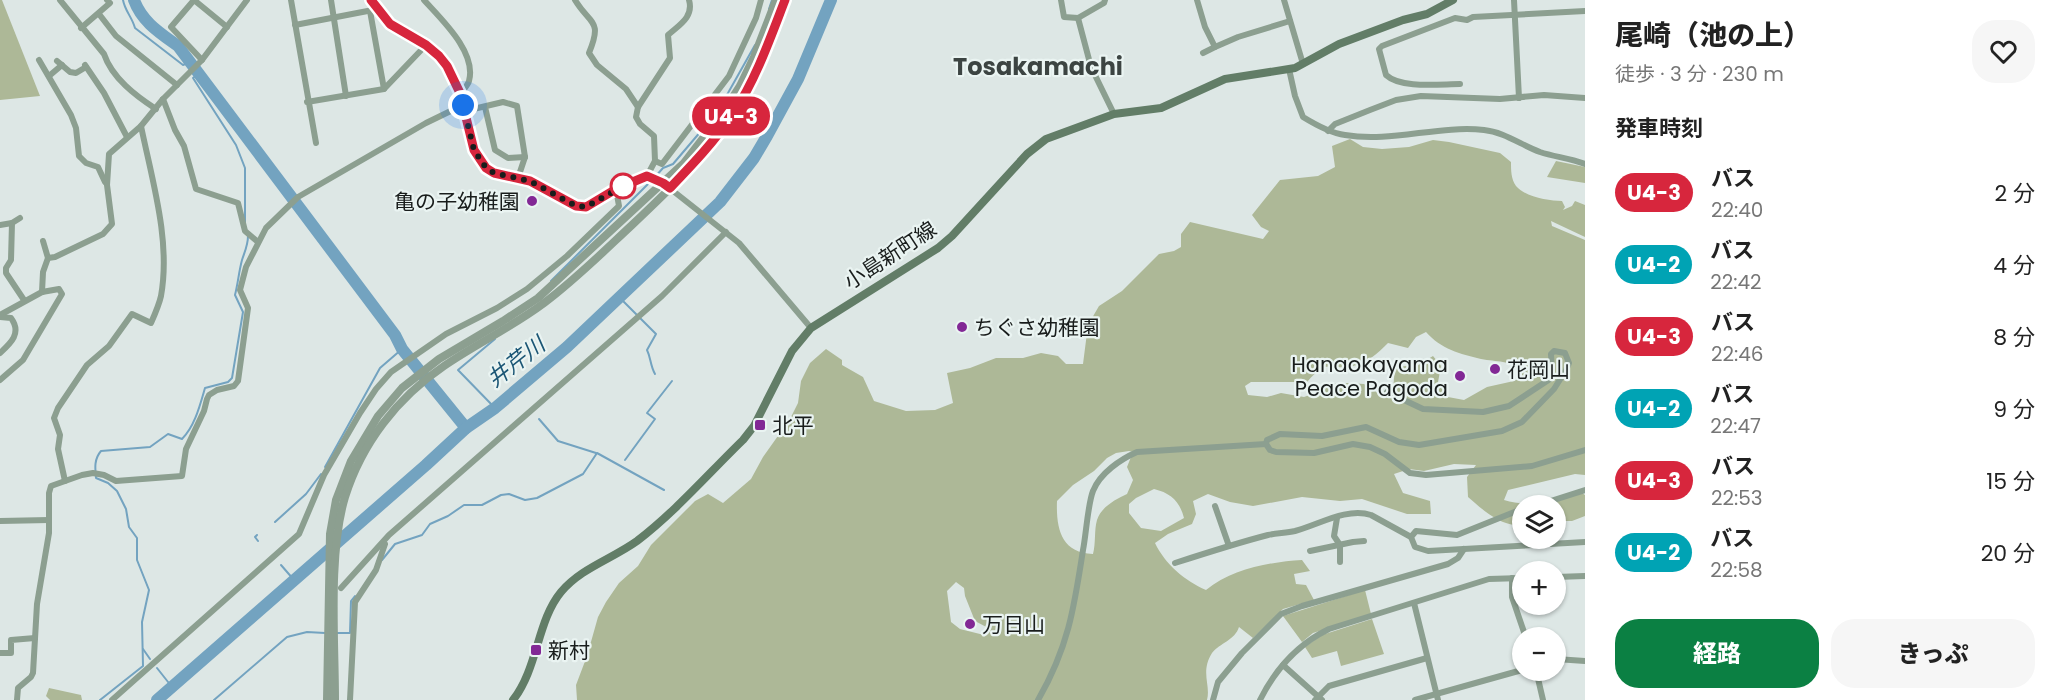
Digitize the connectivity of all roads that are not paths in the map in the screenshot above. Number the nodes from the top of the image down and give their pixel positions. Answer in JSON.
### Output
{"nodes":[{"id":1,"x":60,"y":0,"type":"edge"},
{"id":2,"x":107,"y":0,"type":"edge"},
{"id":3,"x":247,"y":0,"type":"edge"},
{"id":4,"x":291,"y":0,"type":"edge"},
{"id":5,"x":331,"y":0,"type":"edge"},
{"id":6,"x":371,"y":0,"type":"edge"},
{"id":7,"x":424,"y":0,"type":"edge"},
{"id":8,"x":575,"y":0,"type":"edge"},
{"id":9,"x":690,"y":0,"type":"edge"},
{"id":10,"x":761,"y":0,"type":"edge"},
{"id":11,"x":776,"y":0,"type":"edge"},
{"id":12,"x":785,"y":0,"type":"edge"},
{"id":13,"x":1061,"y":0,"type":"edge"},
{"id":14,"x":1105,"y":0,"type":"edge"},
{"id":15,"x":1197,"y":0,"type":"edge"},
{"id":16,"x":1284,"y":0,"type":"edge"},
{"id":17,"x":1453,"y":0,"type":"edge"},
{"id":18,"x":1514,"y":0,"type":"edge"},
{"id":19,"x":378,"y":9,"type":"junction"},
{"id":20,"x":370,"y":10,"type":"junction"},
{"id":21,"x":1585,"y":11,"type":"edge"},
{"id":22,"x":99,"y":14,"type":"junction"},
{"id":23,"x":1515,"y":15,"type":"junction"},
{"id":24,"x":334,"y":17,"type":"junction"},
{"id":25,"x":756,"y":18,"type":"junction"},
{"id":26,"x":1078,"y":18,"type":"junction"},
{"id":27,"x":769,"y":21,"type":"junction"},
{"id":28,"x":1290,"y":21,"type":"junction"},
{"id":29,"x":295,"y":25,"type":"junction"},
{"id":30,"x":227,"y":27,"type":"junction"},
{"id":31,"x":81,"y":28,"type":"junction"},
{"id":32,"x":426,"y":45,"type":"junction"},
{"id":33,"x":1215,"y":47,"type":"junction"},
{"id":34,"x":1203,"y":53,"type":"dead end"},
{"id":35,"x":39,"y":60,"type":"dead end"},
{"id":36,"x":201,"y":60,"type":"junction"},
{"id":37,"x":1302,"y":64,"type":"junction"},
{"id":38,"x":1289,"y":69,"type":"junction"},
{"id":39,"x":49,"y":76,"type":"junction"},
{"id":40,"x":1460,"y":84,"type":"dead end"},
{"id":41,"x":177,"y":85,"type":"junction"},
{"id":42,"x":384,"y":89,"type":"junction"},
{"id":43,"x":460,"y":93,"type":"junction"},
{"id":44,"x":346,"y":96,"type":"junction"},
{"id":45,"x":1519,"y":98,"type":"junction"},
{"id":46,"x":1585,"y":98,"type":"edge"},
{"id":47,"x":163,"y":99,"type":"junction"},
{"id":48,"x":307,"y":102,"type":"junction"},
{"id":49,"x":710,"y":103,"type":"junction"},
{"id":50,"x":638,"y":106,"type":"junction"},
{"id":51,"x":485,"y":107,"type":"junction"},
{"id":52,"x":464,"y":108,"type":"junction"},
{"id":53,"x":156,"y":109,"type":"junction"},
{"id":54,"x":724,"y":111,"type":"junction"},
{"id":55,"x":1114,"y":114,"type":"junction"},
{"id":56,"x":141,"y":126,"type":"junction"},
{"id":57,"x":1328,"y":131,"type":"junction"},
{"id":58,"x":127,"y":137,"type":"junction"},
{"id":59,"x":316,"y":143,"type":"dead end"},
{"id":60,"x":525,"y":157,"type":"junction"},
{"id":61,"x":655,"y":162,"type":"junction"},
{"id":62,"x":1585,"y":164,"type":"edge"},
{"id":63,"x":647,"y":176,"type":"junction"},
{"id":64,"x":518,"y":178,"type":"junction"},
{"id":65,"x":107,"y":185,"type":"junction"},
{"id":66,"x":667,"y":186,"type":"junction"},
{"id":67,"x":616,"y":189,"type":"junction"},
{"id":68,"x":586,"y":207,"type":"joint"},
{"id":69,"x":20,"y":218,"type":"dead end"},
{"id":70,"x":12,"y":223,"type":"junction"},
{"id":71,"x":0,"y":225,"type":"edge"},
{"id":72,"x":725,"y":230,"type":"junction"},
{"id":73,"x":43,"y":240,"type":"dead end"},
{"id":74,"x":258,"y":242,"type":"junction"},
{"id":75,"x":48,"y":258,"type":"junction"},
{"id":76,"x":42,"y":292,"type":"junction"},
{"id":77,"x":24,"y":300,"type":"junction"},
{"id":78,"x":0,"y":316,"type":"edge"},
{"id":79,"x":811,"y":328,"type":"junction"},
{"id":80,"x":0,"y":353,"type":"edge"},
{"id":81,"x":0,"y":380,"type":"edge"},
{"id":82,"x":416,"y":382,"type":"junction"},
{"id":83,"x":1387,"y":392,"type":"dead end"},
{"id":84,"x":1266,"y":444,"type":"junction"},
{"id":85,"x":1585,"y":450,"type":"edge"},
{"id":86,"x":64,"y":481,"type":"junction"},
{"id":87,"x":1585,"y":490,"type":"edge"},
{"id":88,"x":1566,"y":496,"type":"edge"},
{"id":89,"x":1215,"y":506,"type":"dead end"},
{"id":90,"x":1512,"y":513,"type":"edge"},
{"id":91,"x":1337,"y":518,"type":"junction"},
{"id":92,"x":0,"y":520,"type":"edge"},
{"id":93,"x":49,"y":520,"type":"junction"},
{"id":94,"x":389,"y":536,"type":"junction"},
{"id":95,"x":1412,"y":537,"type":"junction"},
{"id":96,"x":1364,"y":541,"type":"dead end"},
{"id":97,"x":1585,"y":542,"type":"edge"},
{"id":98,"x":1340,"y":545,"type":"junction"},
{"id":99,"x":1229,"y":546,"type":"junction"},
{"id":100,"x":1464,"y":549,"type":"junction"},
{"id":101,"x":1310,"y":551,"type":"dead end"},
{"id":102,"x":1340,"y":562,"type":"dead end"},
{"id":103,"x":1175,"y":563,"type":"dead end"},
{"id":104,"x":1585,"y":576,"type":"edge"},
{"id":105,"x":1566,"y":577,"type":"edge"},
{"id":106,"x":1512,"y":578,"type":"edge"},
{"id":107,"x":338,"y":590,"type":"junction"},
{"id":108,"x":1414,"y":603,"type":"junction"},
{"id":109,"x":35,"y":638,"type":"junction"},
{"id":110,"x":0,"y":653,"type":"edge"},
{"id":111,"x":1427,"y":658,"type":"junction"},
{"id":112,"x":1566,"y":660,"type":"edge"},
{"id":113,"x":1585,"y":662,"type":"edge"},
{"id":114,"x":1283,"y":665,"type":"junction"},
{"id":115,"x":1512,"y":673,"type":"edge"},
{"id":116,"x":1539,"y":681,"type":"edge"},
{"id":117,"x":1438,"y":697,"type":"edge"},
{"id":118,"x":1318,"y":699,"type":"edge"},
{"id":119,"x":18,"y":700,"type":"edge"},
{"id":120,"x":112,"y":700,"type":"edge"},
{"id":121,"x":327,"y":700,"type":"edge"},
{"id":122,"x":335,"y":700,"type":"edge"},
{"id":123,"x":350,"y":700,"type":"edge"},
{"id":124,"x":514,"y":700,"type":"edge"},
{"id":125,"x":1038,"y":700,"type":"edge"},
{"id":126,"x":1213,"y":700,"type":"edge"},
{"id":127,"x":1260,"y":700,"type":"edge"},
{"id":128,"x":1415,"y":700,"type":"edge"},
{"id":129,"x":1543,"y":700,"type":"edge"}],
"edges":[{"from":1,"to":31,"type":"street"},
{"from":2,"to":22,"type":"street"},
{"from":3,"to":30,"type":"street"},
{"from":4,"to":29,"type":"street"},
{"from":5,"to":24,"type":"street"},
{"from":6,"to":19,"type":"street"},
{"from":7,"to":43,"type":"street"},
{"from":8,"to":50,"type":"street"},
{"from":9,"to":50,"type":"street"},
{"from":10,"to":25,"type":"street"},
{"from":11,"to":27,"type":"street"},
{"from":12,"to":66,"type":"street"},
{"from":13,"to":26,"type":"street"},
{"from":14,"to":26,"type":"street"},
{"from":15,"to":33,"type":"street"},
{"from":16,"to":28,"type":"street"},
{"from":17,"to":37,"type":"main road","name":"小島新町線"},
{"from":18,"to":23,"type":"street"},
{"from":19,"to":20,"type":"street"},
{"from":19,"to":32,"type":"street"},
{"from":20,"to":24,"type":"street"},
{"from":20,"to":42,"type":"street"},
{"from":21,"to":23,"type":"street"},
{"from":22,"to":31,"type":"street"},
{"from":22,"to":41,"type":"street"},
{"from":23,"to":40,"type":"street"},
{"from":23,"to":45,"type":"street"},
{"from":24,"to":29,"type":"street"},
{"from":24,"to":44,"type":"street"},
{"from":25,"to":27,"type":"street"},
{"from":25,"to":49,"type":"street"},
{"from":26,"to":55,"type":"street"},
{"from":27,"to":54,"type":"street"},
{"from":28,"to":33,"type":"street"},
{"from":28,"to":37,"type":"street"},
{"from":29,"to":48,"type":"street"},
{"from":30,"to":36,"type":"street"},
{"from":30,"to":36,"type":"street"},
{"from":31,"to":53,"type":"street"},
{"from":32,"to":42,"type":"street"},
{"from":32,"to":43,"type":"street"},
{"from":33,"to":34,"type":"street"},
{"from":35,"to":39,"type":"street"},
{"from":36,"to":41,"type":"street"},
{"from":37,"to":38,"type":"main road","name":"小島新町線"},
{"from":38,"to":55,"type":"main road","name":"小島新町線"},
{"from":38,"to":57,"type":"street"},
{"from":39,"to":58,"type":"street"},
{"from":39,"to":65,"type":"street"},
{"from":41,"to":47,"type":"street"},
{"from":42,"to":44,"type":"street"},
{"from":43,"to":52,"type":"street"},
{"from":44,"to":48,"type":"street"},
{"from":45,"to":46,"type":"street"},
{"from":45,"to":57,"type":"street"},
{"from":47,"to":53,"type":"street"},
{"from":47,"to":74,"type":"street"},
{"from":48,"to":59,"type":"street"},
{"from":49,"to":54,"type":"street"},
{"from":49,"to":61,"type":"street"},
{"from":50,"to":61,"type":"street"},
{"from":51,"to":52,"type":"street"},
{"from":51,"to":60,"type":"street"},
{"from":51,"to":60,"type":"street"},
{"from":52,"to":64,"type":"street"},
{"from":52,"to":74,"type":"street"},
{"from":53,"to":56,"type":"street"},
{"from":54,"to":66,"type":"street"},
{"from":55,"to":79,"type":"main road","name":"小島新町線"},
{"from":56,"to":58,"type":"street"},
{"from":56,"to":86,"type":"street"},
{"from":57,"to":62,"type":"street"},
{"from":58,"to":65,"type":"street"},
{"from":60,"to":64,"type":"street"},
{"from":61,"to":63,"type":"street"},
{"from":63,"to":66,"type":"street"},
{"from":63,"to":67,"type":"street"},
{"from":64,"to":68,"type":"street"},
{"from":65,"to":75,"type":"street"},
{"from":66,"to":72,"type":"street"},
{"from":66,"to":82,"type":"street"},
{"from":67,"to":68,"type":"street"},
{"from":67,"to":120,"type":"street"},
{"from":69,"to":70,"type":"street"},
{"from":70,"to":71,"type":"street"},
{"from":70,"to":77,"type":"street"},
{"from":72,"to":79,"type":"street"},
{"from":72,"to":94,"type":"street"},
{"from":73,"to":75,"type":"street"},
{"from":74,"to":86,"type":"street"},
{"from":75,"to":76,"type":"street"},
{"from":76,"to":77,"type":"street"},
{"from":76,"to":81,"type":"street"},
{"from":77,"to":78,"type":"street"},
{"from":78,"to":80,"type":"street"},
{"from":79,"to":124,"type":"main road","name":"小島新町線"},
{"from":82,"to":107,"type":"street"},
{"from":82,"to":121,"type":"street"},
{"from":83,"to":84,"type":"street"},
{"from":84,"to":85,"type":"street"},
{"from":84,"to":125,"type":"street"},
{"from":86,"to":93,"type":"street"},
{"from":87,"to":88,"type":"street"},
{"from":89,"to":99,"type":"street"},
{"from":90,"to":95,"type":"street"},
{"from":91,"to":95,"type":"street"},
{"from":91,"to":98,"type":"street"},
{"from":91,"to":99,"type":"street"},
{"from":92,"to":93,"type":"street"},
{"from":93,"to":109,"type":"street"},
{"from":94,"to":107,"type":"street"},
{"from":94,"to":123,"type":"street"},
{"from":95,"to":100,"type":"street"},
{"from":96,"to":98,"type":"street"},
{"from":97,"to":100,"type":"street"},
{"from":98,"to":101,"type":"street"},
{"from":98,"to":102,"type":"street"},
{"from":99,"to":103,"type":"street"},
{"from":100,"to":126,"type":"street"},
{"from":104,"to":105,"type":"street"},
{"from":106,"to":108,"type":"street"},
{"from":107,"to":122,"type":"street"},
{"from":108,"to":111,"type":"street"},
{"from":108,"to":114,"type":"street"},
{"from":109,"to":110,"type":"street"},
{"from":109,"to":119,"type":"street"},
{"from":111,"to":117,"type":"street"},
{"from":111,"to":118,"type":"street"},
{"from":112,"to":113,"type":"street"},
{"from":114,"to":118,"type":"street"},
{"from":114,"to":127,"type":"street"},
{"from":115,"to":117,"type":"street"},
{"from":116,"to":129,"type":"street"},
{"from":117,"to":128,"type":"street"}]}
